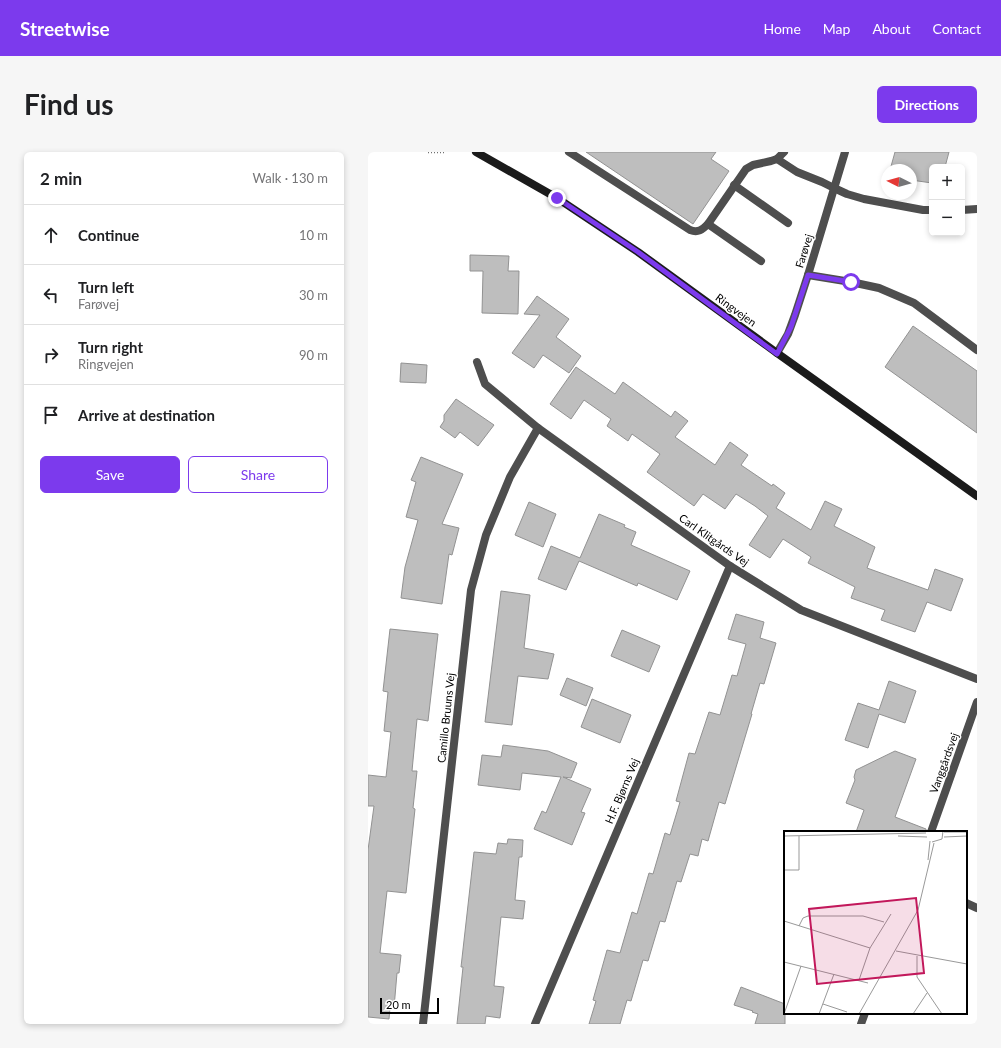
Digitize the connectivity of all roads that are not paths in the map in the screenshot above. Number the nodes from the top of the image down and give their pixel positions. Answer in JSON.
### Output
{"nodes":[{"id":1,"x":476,"y":152,"type":"edge"},
{"id":2,"x":569,"y":152,"type":"edge"},
{"id":3,"x":784,"y":152,"type":"edge"},
{"id":4,"x":844,"y":152,"type":"edge"},
{"id":5,"x":777,"y":159,"type":"junction"},
{"id":6,"x":734,"y":185,"type":"junction"},
{"id":7,"x":834,"y":188,"type":"junction"},
{"id":8,"x":977,"y":209,"type":"edge"},
{"id":9,"x":929,"y":210,"type":"edge"},
{"id":10,"x":965,"y":210,"type":"edge"},
{"id":11,"x":788,"y":223,"type":"dead end"},
{"id":12,"x":708,"y":224,"type":"junction"},
{"id":13,"x":761,"y":262,"type":"dead end"},
{"id":14,"x":808,"y":275,"type":"junction"},
{"id":15,"x":977,"y":350,"type":"edge"},
{"id":16,"x":777,"y":354,"type":"junction"},
{"id":17,"x":477,"y":362,"type":"dead end"},
{"id":18,"x":538,"y":428,"type":"junction"},
{"id":19,"x":977,"y":496,"type":"edge"},
{"id":20,"x":730,"y":566,"type":"junction"},
{"id":21,"x":977,"y":679,"type":"edge"},
{"id":22,"x":977,"y":702,"type":"edge"},
{"id":23,"x":931,"y":831,"type":"edge"},
{"id":24,"x":967,"y":903,"type":"edge"},
{"id":25,"x":977,"y":908,"type":"edge"},
{"id":26,"x":865,"y":1014,"type":"edge"},
{"id":27,"x":423,"y":1024,"type":"edge"},
{"id":28,"x":535,"y":1024,"type":"edge"},
{"id":29,"x":861,"y":1024,"type":"edge"}],
"edges":[{"from":1,"to":16,"type":"main road","name":"Ringvejen"},
{"from":2,"to":12,"type":"street"},
{"from":3,"to":5,"type":"street"},
{"from":4,"to":7,"type":"street","name":"Farøvej"},
{"from":5,"to":6,"type":"street"},
{"from":5,"to":7,"type":"street"},
{"from":6,"to":11,"type":"street"},
{"from":6,"to":12,"type":"street"},
{"from":7,"to":9,"type":"street"},
{"from":7,"to":14,"type":"street","name":"Farøvej"},
{"from":8,"to":10,"type":"street"},
{"from":12,"to":13,"type":"street"},
{"from":14,"to":15,"type":"street"},
{"from":14,"to":16,"type":"street","name":"Farøvej"},
{"from":16,"to":19,"type":"main road","name":"Ringvejen"},
{"from":17,"to":18,"type":"street","name":"Carl Klitgårds Vej"},
{"from":18,"to":20,"type":"street","name":"Carl Klitgårds Vej"},
{"from":18,"to":27,"type":"street","name":"Camillo Bruuns Vej"},
{"from":20,"to":21,"type":"street","name":"Carl Klitgårds Vej"},
{"from":20,"to":28,"type":"street","name":"H.F. Bjørns Vej"},
{"from":22,"to":23,"type":"street","name":"Vanggårdsvej"},
{"from":24,"to":25,"type":"street"},
{"from":26,"to":29,"type":"street"}]}
